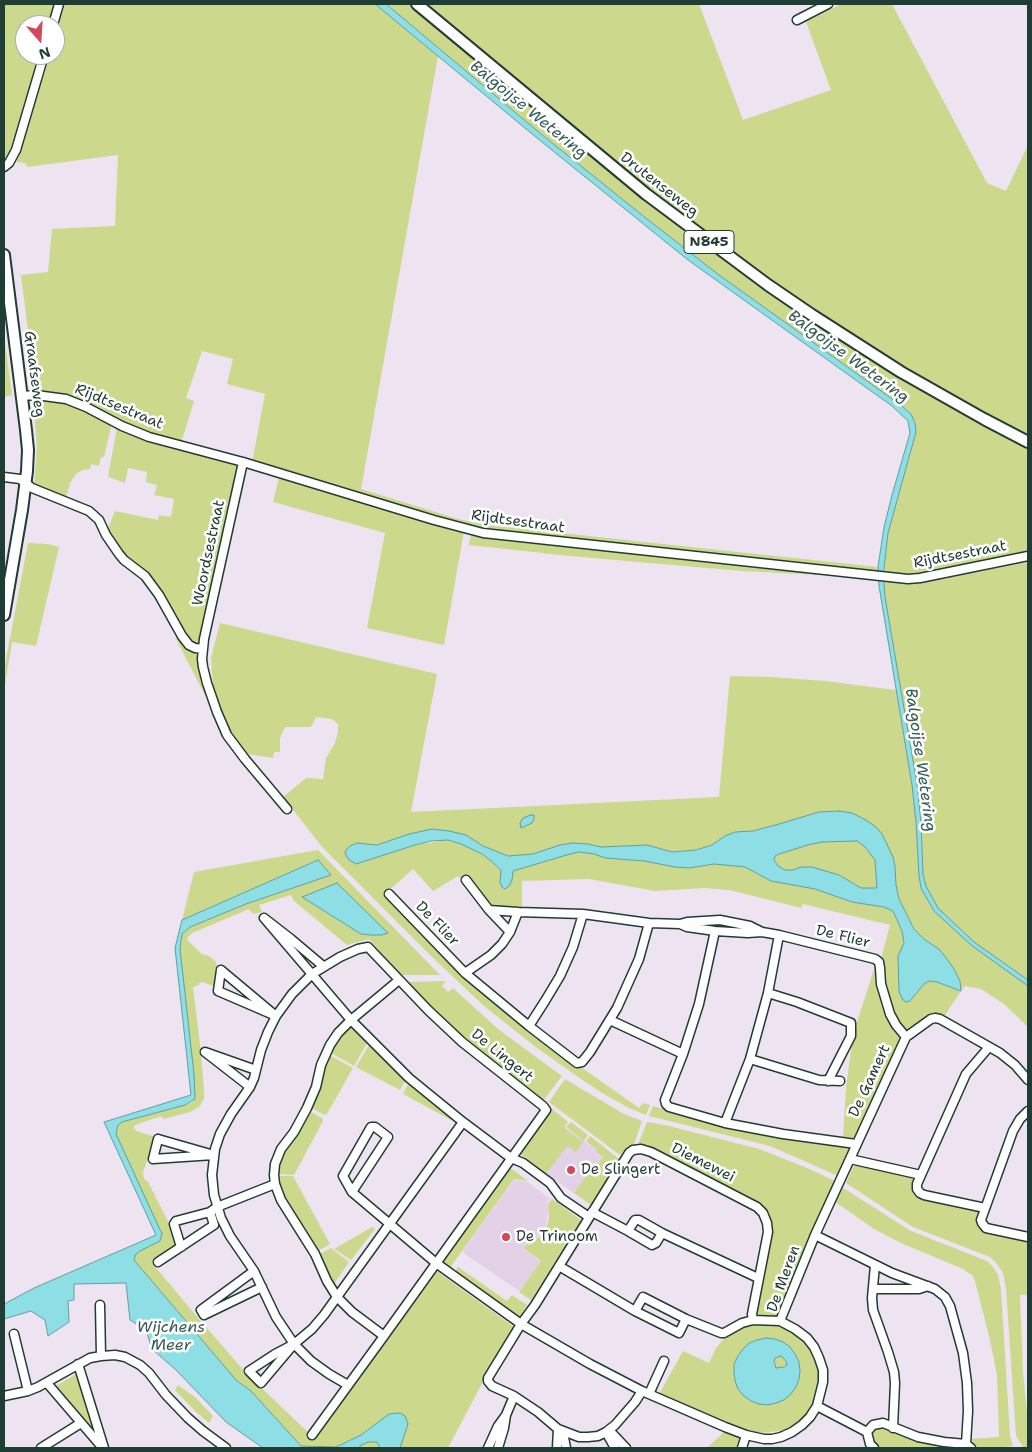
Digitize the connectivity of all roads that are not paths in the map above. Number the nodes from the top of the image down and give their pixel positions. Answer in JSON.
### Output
{"nodes":[{"id":1,"x":417,"y":4,"type":"edge"},
{"id":2,"x":828,"y":4,"type":"edge"},
{"id":3,"x":797,"y":20,"type":"dead end"},
{"id":4,"x":41,"y":65,"type":"edge"},
{"id":5,"x":4,"y":167,"type":"edge"},
{"id":6,"x":4,"y":255,"type":"edge"},
{"id":7,"x":22,"y":396,"type":"junction"},
{"id":8,"x":1028,"y":442,"type":"edge"},
{"id":9,"x":243,"y":462,"type":"junction"},
{"id":10,"x":4,"y":477,"type":"edge"},
{"id":11,"x":26,"y":484,"type":"junction"},
{"id":12,"x":1028,"y":556,"type":"edge"},
{"id":13,"x":4,"y":615,"type":"edge"},
{"id":14,"x":203,"y":649,"type":"junction"},
{"id":15,"x":287,"y":809,"type":"dead end"},
{"id":16,"x":466,"y":880,"type":"dead end"},
{"id":17,"x":389,"y":894,"type":"dead end"},
{"id":18,"x":489,"y":910,"type":"junction"},
{"id":19,"x":518,"y":912,"type":"junction"},
{"id":20,"x":583,"y":914,"type":"junction"},
{"id":21,"x":649,"y":924,"type":"junction"},
{"id":22,"x":680,"y":924,"type":"junction"},
{"id":23,"x":715,"y":931,"type":"junction"},
{"id":24,"x":510,"y":932,"type":"junction"},
{"id":25,"x":762,"y":932,"type":"junction"},
{"id":26,"x":779,"y":935,"type":"junction"},
{"id":27,"x":323,"y":966,"type":"junction"},
{"id":28,"x":465,"y":973,"type":"junction"},
{"id":29,"x":312,"y":974,"type":"junction"},
{"id":30,"x":398,"y":980,"type":"junction"},
{"id":31,"x":768,"y":993,"type":"junction"},
{"id":32,"x":276,"y":1016,"type":"junction"},
{"id":33,"x":351,"y":1020,"type":"junction"},
{"id":34,"x":610,"y":1020,"type":"junction"},
{"id":35,"x":529,"y":1026,"type":"junction"},
{"id":36,"x":906,"y":1037,"type":"junction"},
{"id":37,"x":990,"y":1047,"type":"junction"},
{"id":38,"x":683,"y":1054,"type":"junction"},
{"id":39,"x":750,"y":1059,"type":"junction"},
{"id":40,"x":256,"y":1070,"type":"junction"},
{"id":41,"x":828,"y":1080,"type":"junction"},
{"id":42,"x":1028,"y":1080,"type":"edge"},
{"id":43,"x":840,"y":1082,"type":"dead end"},
{"id":44,"x":250,"y":1087,"type":"junction"},
{"id":45,"x":1028,"y":1111,"type":"edge"},
{"id":46,"x":463,"y":1122,"type":"junction"},
{"id":47,"x":725,"y":1123,"type":"junction"},
{"id":48,"x":856,"y":1144,"type":"junction"},
{"id":49,"x":214,"y":1155,"type":"junction"},
{"id":50,"x":511,"y":1158,"type":"junction"},
{"id":51,"x":850,"y":1160,"type":"junction"},
{"id":52,"x":921,"y":1175,"type":"junction"},
{"id":53,"x":275,"y":1184,"type":"junction"},
{"id":54,"x":352,"y":1192,"type":"junction"},
{"id":55,"x":217,"y":1207,"type":"junction"},
{"id":56,"x":985,"y":1208,"type":"junction"},
{"id":57,"x":210,"y":1212,"type":"junction"},
{"id":58,"x":591,"y":1214,"type":"junction"},
{"id":59,"x":389,"y":1224,"type":"junction"},
{"id":60,"x":628,"y":1231,"type":"junction"},
{"id":61,"x":662,"y":1233,"type":"junction"},
{"id":62,"x":815,"y":1235,"type":"junction"},
{"id":63,"x":1028,"y":1237,"type":"edge"},
{"id":64,"x":181,"y":1247,"type":"junction"},
{"id":65,"x":158,"y":1262,"type":"dead end"},
{"id":66,"x":436,"y":1263,"type":"junction"},
{"id":67,"x":875,"y":1265,"type":"junction"},
{"id":68,"x":559,"y":1266,"type":"junction"},
{"id":69,"x":254,"y":1271,"type":"junction"},
{"id":70,"x":758,"y":1278,"type":"junction"},
{"id":71,"x":928,"y":1286,"type":"junction"},
{"id":72,"x":262,"y":1287,"type":"junction"},
{"id":73,"x":873,"y":1289,"type":"junction"},
{"id":74,"x":337,"y":1297,"type":"junction"},
{"id":75,"x":100,"y":1305,"type":"dead end"},
{"id":76,"x":635,"y":1311,"type":"junction"},
{"id":77,"x":686,"y":1319,"type":"junction"},
{"id":78,"x":753,"y":1320,"type":"junction"},
{"id":79,"x":780,"y":1321,"type":"junction"},
{"id":80,"x":521,"y":1324,"type":"junction"},
{"id":81,"x":14,"y":1334,"type":"dead end"},
{"id":82,"x":384,"y":1336,"type":"junction"},
{"id":83,"x":294,"y":1344,"type":"junction"},
{"id":84,"x":101,"y":1356,"type":"junction"},
{"id":85,"x":664,"y":1361,"type":"dead end"},
{"id":86,"x":78,"y":1364,"type":"junction"},
{"id":87,"x":48,"y":1382,"type":"junction"},
{"id":88,"x":348,"y":1385,"type":"junction"},
{"id":89,"x":28,"y":1391,"type":"junction"},
{"id":90,"x":645,"y":1392,"type":"junction"},
{"id":91,"x":4,"y":1396,"type":"edge"},
{"id":92,"x":514,"y":1396,"type":"junction"},
{"id":93,"x":817,"y":1406,"type":"junction"},
{"id":94,"x":506,"y":1415,"type":"junction"},
{"id":95,"x":81,"y":1422,"type":"junction"},
{"id":96,"x":893,"y":1428,"type":"junction"},
{"id":97,"x":94,"y":1431,"type":"junction"},
{"id":98,"x":561,"y":1431,"type":"junction"},
{"id":99,"x":607,"y":1431,"type":"junction"},
{"id":100,"x":867,"y":1432,"type":"junction"},
{"id":101,"x":312,"y":1434,"type":"dead end"},
{"id":102,"x":746,"y":1435,"type":"junction"},
{"id":103,"x":764,"y":1439,"type":"junction"},
{"id":104,"x":968,"y":1446,"type":"edge"},
{"id":105,"x":41,"y":1448,"type":"edge"},
{"id":106,"x":103,"y":1448,"type":"edge"},
{"id":107,"x":226,"y":1448,"type":"edge"},
{"id":108,"x":488,"y":1448,"type":"edge"},
{"id":109,"x":498,"y":1448,"type":"edge"},
{"id":110,"x":557,"y":1448,"type":"edge"},
{"id":111,"x":566,"y":1448,"type":"edge"},
{"id":112,"x":615,"y":1448,"type":"edge"},
{"id":113,"x":626,"y":1448,"type":"edge"},
{"id":114,"x":742,"y":1448,"type":"edge"},
{"id":115,"x":762,"y":1448,"type":"edge"},
{"id":116,"x":874,"y":1448,"type":"edge"}],
"edges":[{"from":1,"to":8,"type":"main road","name":"Drutenseweg","number":"N845"},
{"from":2,"to":3,"type":"street"},
{"from":4,"to":5,"type":"street"},
{"from":6,"to":7,"type":"main road","name":"Graafseweg"},
{"from":7,"to":9,"type":"street","name":"Rijdtsestraat"},
{"from":7,"to":11,"type":"main road","name":"Graafseweg"},
{"from":9,"to":12,"type":"street","name":"Rijdtsestraat"},
{"from":9,"to":14,"type":"street","name":"Woordsestraat"},
{"from":10,"to":11,"type":"street","name":"Woordsestraat"},
{"from":11,"to":13,"type":"main road","name":"Graafseweg"},
{"from":11,"to":14,"type":"street","name":"Woordsestraat"},
{"from":14,"to":15,"type":"street","name":"Woordsestraat"},
{"from":16,"to":18,"type":"street"},
{"from":17,"to":28,"type":"street","name":"De Flier"},
{"from":18,"to":19,"type":"street","name":"De Flier"},
{"from":18,"to":24,"type":"street"},
{"from":19,"to":20,"type":"street","name":"De Flier"},
{"from":19,"to":24,"type":"street"},
{"from":20,"to":21,"type":"street","name":"De Flier"},
{"from":20,"to":35,"type":"street"},
{"from":21,"to":22,"type":"street","name":"De Flier"},
{"from":21,"to":34,"type":"street","name":"De Flier"},
{"from":22,"to":23,"type":"street","name":"De Flier"},
{"from":22,"to":25,"type":"street","name":"De Flier"},
{"from":23,"to":25,"type":"street","name":"De Flier"},
{"from":23,"to":38,"type":"street"},
{"from":24,"to":28,"type":"street"},
{"from":25,"to":26,"type":"street","name":"De Flier"},
{"from":26,"to":31,"type":"street"},
{"from":26,"to":36,"type":"street","name":"De Flier"},
{"from":27,"to":29,"type":"street","name":"De Lingert"},
{"from":27,"to":29,"type":"street"},
{"from":27,"to":30,"type":"street","name":"De Lingert"},
{"from":28,"to":35,"type":"street","name":"De Flier"},
{"from":29,"to":32,"type":"street","name":"De Lingert"},
{"from":29,"to":33,"type":"street"},
{"from":30,"to":33,"type":"street"},
{"from":30,"to":50,"type":"street","name":"De Lingert"},
{"from":31,"to":39,"type":"street"},
{"from":31,"to":41,"type":"street"},
{"from":32,"to":32,"type":"street"},
{"from":32,"to":40,"type":"street","name":"De Lingert"},
{"from":33,"to":46,"type":"street"},
{"from":33,"to":53,"type":"street"},
{"from":34,"to":35,"type":"street","name":"De Flier"},
{"from":34,"to":38,"type":"street"},
{"from":36,"to":37,"type":"street","name":"De Gamert"},
{"from":36,"to":48,"type":"street","name":"De Gamert"},
{"from":37,"to":42,"type":"street","name":"De Gamert"},
{"from":37,"to":52,"type":"street"},
{"from":38,"to":47,"type":"street"},
{"from":39,"to":41,"type":"street"},
{"from":39,"to":47,"type":"street"},
{"from":40,"to":44,"type":"street","name":"De Lingert"},
{"from":40,"to":44,"type":"street"},
{"from":41,"to":43,"type":"street"},
{"from":44,"to":49,"type":"street","name":"De Lingert"},
{"from":45,"to":56,"type":"street"},
{"from":46,"to":50,"type":"street"},
{"from":46,"to":59,"type":"street"},
{"from":47,"to":48,"type":"street"},
{"from":48,"to":51,"type":"street","name":"De Gamert"},
{"from":49,"to":49,"type":"street"},
{"from":49,"to":55,"type":"street","name":"De Lingert"},
{"from":50,"to":58,"type":"street"},
{"from":50,"to":66,"type":"street","name":"De Lingert"},
{"from":51,"to":52,"type":"street"},
{"from":51,"to":62,"type":"street","name":"De Meren"},
{"from":52,"to":56,"type":"street"},
{"from":53,"to":55,"type":"street"},
{"from":53,"to":74,"type":"street"},
{"from":54,"to":54,"type":"street"},
{"from":54,"to":59,"type":"street"},
{"from":55,"to":57,"type":"street"},
{"from":55,"to":69,"type":"street","name":"De Lingert"},
{"from":56,"to":63,"type":"street"},
{"from":57,"to":64,"type":"street"},
{"from":57,"to":64,"type":"street"},
{"from":58,"to":60,"type":"street"},
{"from":58,"to":68,"type":"street","name":"Diemewei"},
{"from":58,"to":70,"type":"street","name":"Diemewei"},
{"from":59,"to":66,"type":"street"},
{"from":59,"to":74,"type":"street"},
{"from":60,"to":61,"type":"street"},
{"from":60,"to":61,"type":"street"},
{"from":61,"to":70,"type":"street"},
{"from":62,"to":67,"type":"street","name":"De Meren"},
{"from":62,"to":79,"type":"street","name":"De Meren"},
{"from":64,"to":65,"type":"street"},
{"from":66,"to":80,"type":"street"},
{"from":66,"to":82,"type":"street","name":"De Lingert"},
{"from":67,"to":71,"type":"street","name":"De Meren"},
{"from":67,"to":73,"type":"street"},
{"from":68,"to":76,"type":"street"},
{"from":68,"to":80,"type":"street","name":"Diemewei"},
{"from":69,"to":72,"type":"street","name":"De Lingert"},
{"from":69,"to":72,"type":"street"},
{"from":70,"to":78,"type":"street","name":"Diemewei"},
{"from":71,"to":73,"type":"street"},
{"from":71,"to":104,"type":"street","name":"De Meren"},
{"from":72,"to":83,"type":"street","name":"De Lingert"},
{"from":73,"to":96,"type":"street"},
{"from":74,"to":82,"type":"street"},
{"from":74,"to":83,"type":"street"},
{"from":75,"to":84,"type":"street"},
{"from":76,"to":77,"type":"street"},
{"from":76,"to":77,"type":"street"},
{"from":77,"to":78,"type":"street"},
{"from":78,"to":79,"type":"street"},
{"from":79,"to":93,"type":"street","name":"De Meren"},
{"from":80,"to":90,"type":"street"},
{"from":80,"to":92,"type":"street","name":"Diemewei"},
{"from":81,"to":89,"type":"street"},
{"from":82,"to":88,"type":"street","name":"De Lingert"},
{"from":83,"to":83,"type":"street"},
{"from":83,"to":88,"type":"street","name":"De Lingert"},
{"from":84,"to":86,"type":"street"},
{"from":84,"to":107,"type":"street"},
{"from":85,"to":90,"type":"street"},
{"from":86,"to":87,"type":"street"},
{"from":86,"to":97,"type":"street"},
{"from":87,"to":89,"type":"street"},
{"from":87,"to":95,"type":"street"},
{"from":88,"to":101,"type":"street","name":"De Lingert"},
{"from":89,"to":91,"type":"street"},
{"from":90,"to":99,"type":"street"},
{"from":90,"to":102,"type":"street"},
{"from":92,"to":94,"type":"street"},
{"from":92,"to":98,"type":"street","name":"Diemewei"},
{"from":93,"to":100,"type":"street"},
{"from":93,"to":103,"type":"street","name":"De Meren"},
{"from":94,"to":108,"type":"street"},
{"from":94,"to":109,"type":"street"},
{"from":95,"to":97,"type":"street"},
{"from":95,"to":105,"type":"street"},
{"from":96,"to":100,"type":"street","name":"De Meren"},
{"from":96,"to":104,"type":"street","name":"De Meren"},
{"from":97,"to":106,"type":"street"},
{"from":98,"to":99,"type":"street","name":"Diemewei"},
{"from":98,"to":110,"type":"street"},
{"from":98,"to":111,"type":"street"},
{"from":99,"to":112,"type":"street"},
{"from":99,"to":113,"type":"street"},
{"from":100,"to":116,"type":"street"},
{"from":102,"to":103,"type":"street"},
{"from":102,"to":114,"type":"street"},
{"from":103,"to":115,"type":"street"}]}
